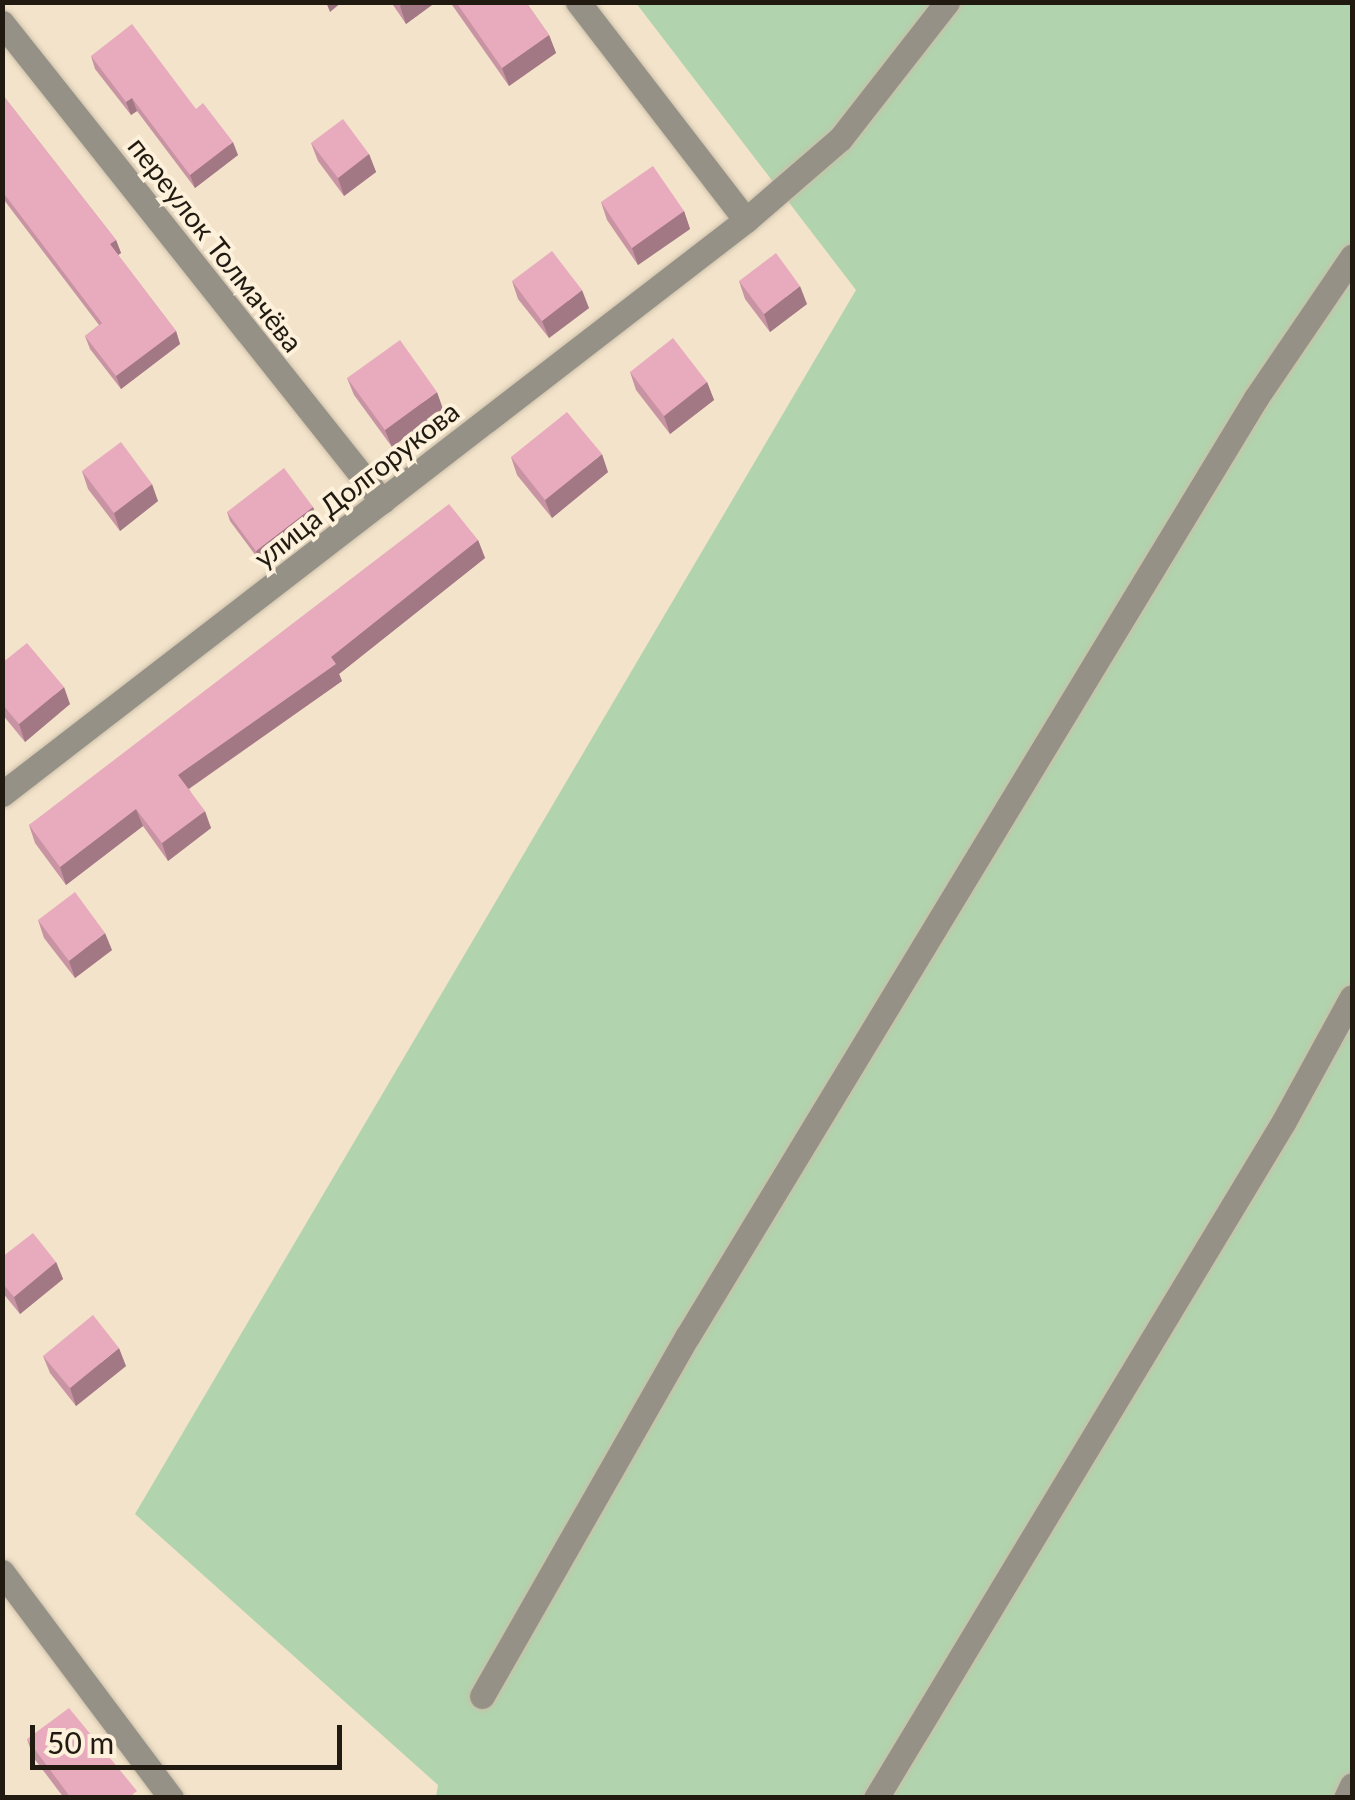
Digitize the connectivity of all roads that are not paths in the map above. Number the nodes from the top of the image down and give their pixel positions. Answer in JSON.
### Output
{"nodes":[{"id":1,"x":578,"y":2,"type":"edge"},
{"id":2,"x":947,"y":2,"type":"edge"},
{"id":3,"x":2,"y":23,"type":"edge"},
{"id":4,"x":746,"y":220,"type":"junction"},
{"id":5,"x":1352,"y":257,"type":"edge"},
{"id":6,"x":382,"y":502,"type":"junction"},
{"id":7,"x":3,"y":793,"type":"edge"},
{"id":8,"x":1352,"y":997,"type":"edge"},
{"id":9,"x":2,"y":1572,"type":"edge"},
{"id":10,"x":482,"y":1696,"type":"dead end"},
{"id":11,"x":1352,"y":1786,"type":"edge"},
{"id":12,"x":171,"y":1798,"type":"edge"},
{"id":13,"x":876,"y":1798,"type":"edge"},
{"id":14,"x":1346,"y":1798,"type":"edge"}],
"edges":[{"from":1,"to":4,"type":"street"},
{"from":2,"to":4,"type":"street","name":"улица Долгорукова"},
{"from":3,"to":6,"type":"street","name":"переулок Толмачёва"},
{"from":4,"to":6,"type":"street","name":"улица Долгорукова"},
{"from":5,"to":10,"type":"street"},
{"from":6,"to":7,"type":"street","name":"улица Долгорукова"},
{"from":8,"to":13,"type":"street"},
{"from":9,"to":12,"type":"street"},
{"from":11,"to":14,"type":"street"}]}
